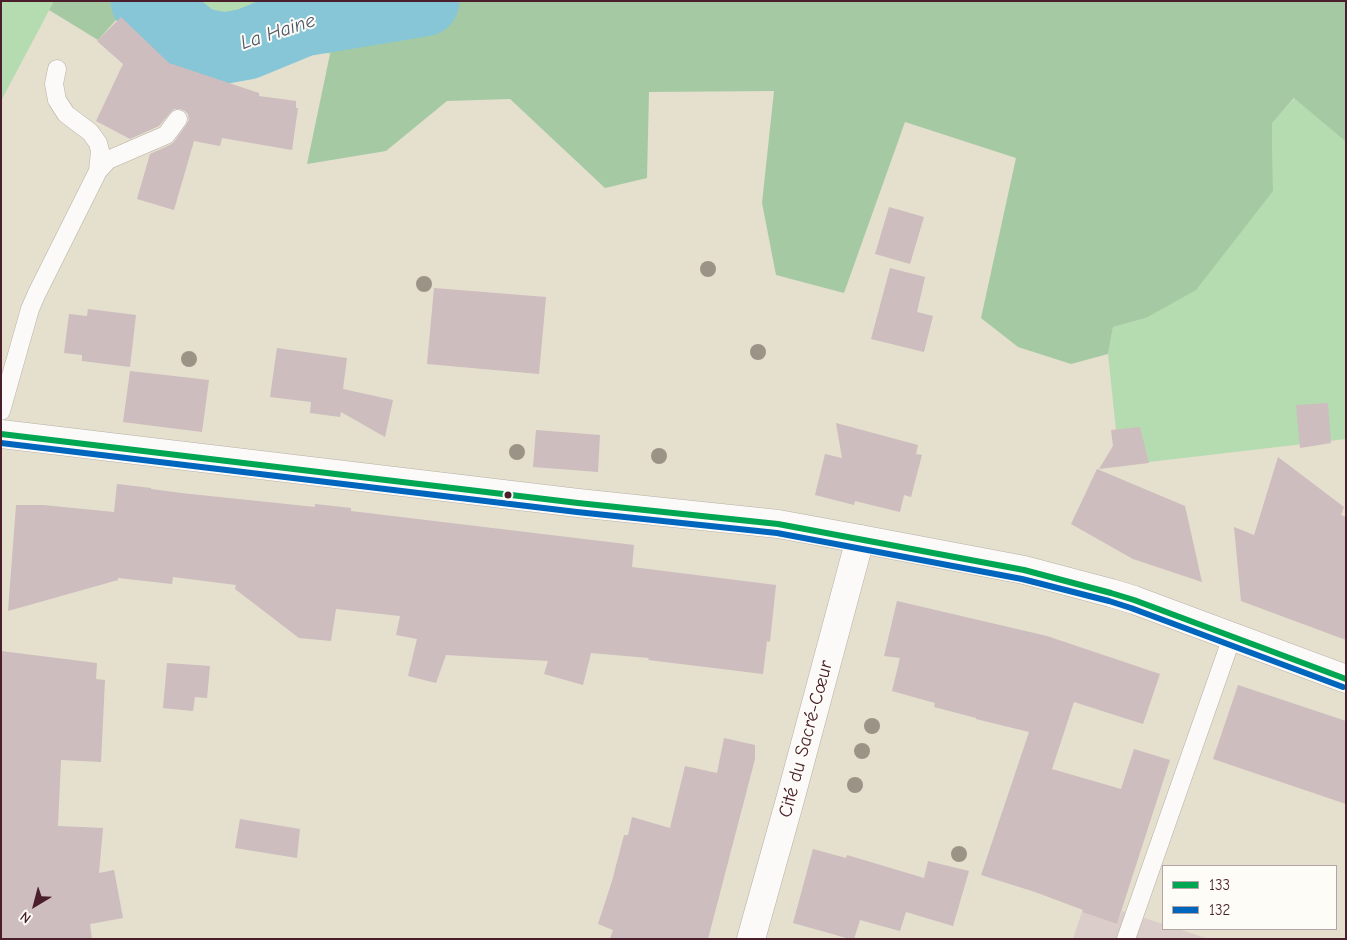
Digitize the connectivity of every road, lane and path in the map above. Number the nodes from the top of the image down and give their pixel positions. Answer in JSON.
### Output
{"nodes":[{"id":1,"x":57,"y":69,"type":"dead end"},
{"id":2,"x":178,"y":119,"type":"dead end"},
{"id":3,"x":98,"y":171,"type":"junction"},
{"id":4,"x":1,"y":412,"type":"edge"},
{"id":5,"x":1,"y":434,"type":"edge"},
{"id":6,"x":860,"y":539,"type":"junction"},
{"id":7,"x":1232,"y":637,"type":"junction"},
{"id":8,"x":1346,"y":679,"type":"edge"},
{"id":9,"x":751,"y":939,"type":"edge"},
{"id":10,"x":1126,"y":939,"type":"edge"}],
"edges":[{"from":1,"to":3,"type":"lane"},
{"from":2,"to":3,"type":"lane"},
{"from":3,"to":4,"type":"lane"},
{"from":5,"to":6,"type":"street"},
{"from":6,"to":7,"type":"street"},
{"from":6,"to":9,"type":"street","name":"Cité du Sacré-Cœur"},
{"from":7,"to":8,"type":"street"},
{"from":7,"to":10,"type":"lane"}]}
